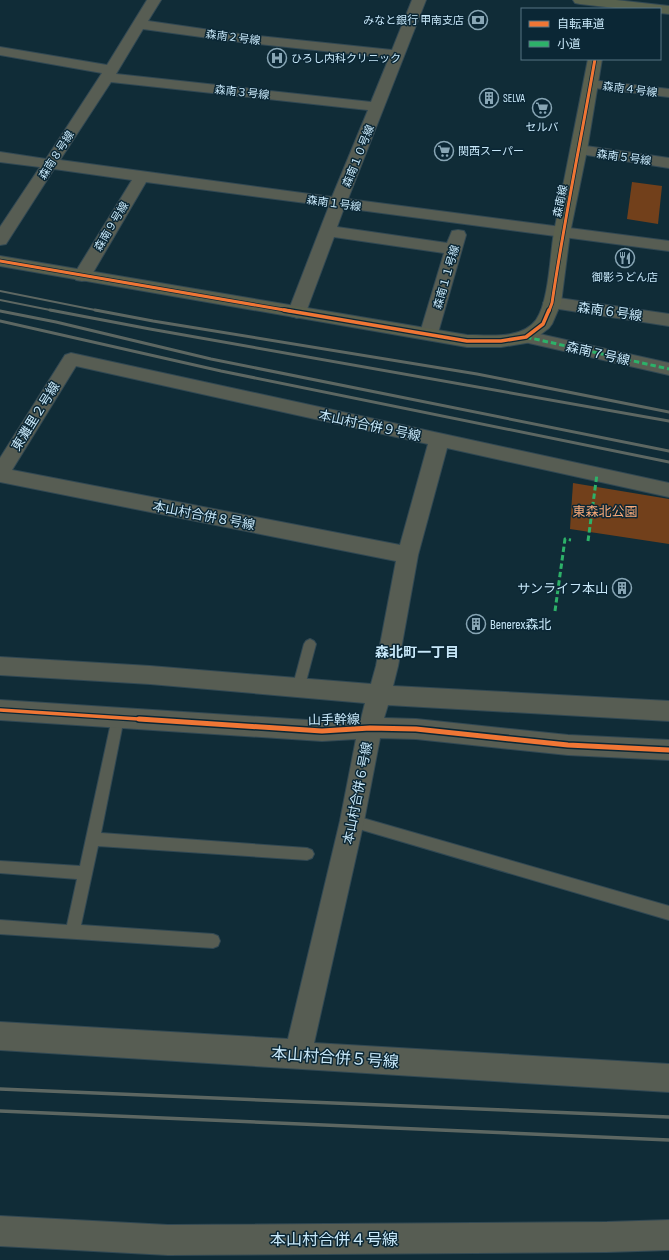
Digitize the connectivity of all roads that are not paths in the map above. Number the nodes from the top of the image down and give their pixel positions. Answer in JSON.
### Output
{"nodes":[{"id":1,"x":154,"y":0,"type":"edge"},
{"id":2,"x":419,"y":0,"type":"edge"},
{"id":3,"x":580,"y":0,"type":"edge"},
{"id":4,"x":604,"y":4,"type":"edge"},
{"id":5,"x":647,"y":8,"type":"edge"},
{"id":6,"x":140,"y":24,"type":"junction"},
{"id":7,"x":0,"y":51,"type":"edge"},
{"id":8,"x":398,"y":55,"type":"junction"},
{"id":9,"x":595,"y":60,"type":"edge"},
{"id":10,"x":110,"y":73,"type":"junction"},
{"id":11,"x":591,"y":84,"type":"junction"},
{"id":12,"x":669,"y":93,"type":"edge"},
{"id":13,"x":377,"y":107,"type":"junction"},
{"id":14,"x":579,"y":150,"type":"junction"},
{"id":15,"x":0,"y":157,"type":"edge"},
{"id":16,"x":669,"y":163,"type":"edge"},
{"id":17,"x":49,"y":164,"type":"junction"},
{"id":18,"x":141,"y":177,"type":"junction"},
{"id":19,"x":338,"y":203,"type":"junction"},
{"id":20,"x":462,"y":220,"type":"junction"},
{"id":21,"x":327,"y":231,"type":"junction"},
{"id":22,"x":562,"y":233,"type":"junction"},
{"id":23,"x":0,"y":240,"type":"edge"},
{"id":24,"x":669,"y":243,"type":"edge"},
{"id":25,"x":454,"y":249,"type":"junction"},
{"id":26,"x":0,"y":261,"type":"edge"},
{"id":27,"x":82,"y":276,"type":"junction"},
{"id":28,"x":552,"y":303,"type":"junction"},
{"id":29,"x":297,"y":312,"type":"junction"},
{"id":30,"x":669,"y":320,"type":"edge"},
{"id":31,"x":429,"y":333,"type":"junction"},
{"id":32,"x":526,"y":337,"type":"junction"},
{"id":33,"x":71,"y":359,"type":"joint"},
{"id":34,"x":669,"y":370,"type":"edge"},
{"id":35,"x":439,"y":440,"type":"junction"},
{"id":36,"x":2,"y":466,"type":"edge"},
{"id":37,"x":669,"y":490,"type":"edge"},
{"id":38,"x":408,"y":555,"type":"junction"},
{"id":39,"x":310,"y":644,"type":"dead end"},
{"id":40,"x":0,"y":666,"type":"edge"},
{"id":41,"x":298,"y":688,"type":"junction"},
{"id":42,"x":379,"y":694,"type":"junction"},
{"id":43,"x":0,"y":710,"type":"edge"},
{"id":44,"x":669,"y":711,"type":"edge"},
{"id":45,"x":118,"y":718,"type":"junction"},
{"id":46,"x":370,"y":728,"type":"junction"},
{"id":47,"x":669,"y":750,"type":"edge"},
{"id":48,"x":352,"y":822,"type":"junction"},
{"id":49,"x":93,"y":839,"type":"junction"},
{"id":50,"x":307,"y":854,"type":"dead end"},
{"id":51,"x":0,"y":867,"type":"edge"},
{"id":52,"x":85,"y":873,"type":"junction"},
{"id":53,"x":669,"y":913,"type":"edge"},
{"id":54,"x":0,"y":927,"type":"edge"},
{"id":55,"x":73,"y":932,"type":"junction"},
{"id":56,"x":213,"y":941,"type":"dead end"},
{"id":57,"x":0,"y":1036,"type":"edge"},
{"id":58,"x":298,"y":1054,"type":"junction"},
{"id":59,"x":669,"y":1078,"type":"edge"},
{"id":60,"x":0,"y":1231,"type":"edge"},
{"id":61,"x":669,"y":1235,"type":"edge"}],
"edges":[{"from":1,"to":6,"type":"street","name":"森南８号線"},
{"from":2,"to":8,"type":"street","name":"森南１０号線"},
{"from":3,"to":4,"type":"highway"},
{"from":4,"to":5,"type":"highway"},
{"from":6,"to":8,"type":"street","name":"森南２号線"},
{"from":6,"to":10,"type":"street","name":"森南８号線"},
{"from":7,"to":10,"type":"street","name":"森南３号線"},
{"from":8,"to":13,"type":"street","name":"森南１０号線"},
{"from":9,"to":11,"type":"street","name":"森南線"},
{"from":10,"to":13,"type":"street","name":"森南３号線"},
{"from":10,"to":17,"type":"street","name":"森南８号線"},
{"from":11,"to":12,"type":"street","name":"森南４号線"},
{"from":11,"to":14,"type":"street","name":"森南線"},
{"from":13,"to":19,"type":"street","name":"森南１０号線"},
{"from":14,"to":16,"type":"street","name":"森南５号線"},
{"from":14,"to":22,"type":"street","name":"森南線"},
{"from":15,"to":17,"type":"street","name":"森南１号線"},
{"from":17,"to":18,"type":"street","name":"森南１号線"},
{"from":17,"to":23,"type":"street","name":"森南８号線"},
{"from":18,"to":19,"type":"street","name":"森南１号線"},
{"from":18,"to":27,"type":"street","name":"森南９号線"},
{"from":19,"to":20,"type":"street","name":"森南１号線"},
{"from":19,"to":21,"type":"street","name":"森南１０号線"},
{"from":20,"to":22,"type":"street","name":"森南１号線"},
{"from":20,"to":25,"type":"street","name":"森南１１号線"},
{"from":21,"to":25,"type":"street"},
{"from":21,"to":29,"type":"street","name":"森南１０号線"},
{"from":22,"to":24,"type":"street","name":"森南１号線"},
{"from":22,"to":28,"type":"street","name":"森南線"},
{"from":25,"to":31,"type":"street","name":"森南１１号線"},
{"from":26,"to":27,"type":"street"},
{"from":27,"to":29,"type":"street"},
{"from":28,"to":30,"type":"street","name":"森南６号線"},
{"from":28,"to":32,"type":"street","name":"森南線"},
{"from":29,"to":31,"type":"street"},
{"from":31,"to":32,"type":"street"},
{"from":32,"to":34,"type":"street","name":"森南７号線"},
{"from":33,"to":35,"type":"street","name":"本山村合併９号線"},
{"from":33,"to":36,"type":"street","name":"東灘里２号線"},
{"from":35,"to":37,"type":"street","name":"本山村合併９号線"},
{"from":35,"to":38,"type":"street","name":"本山村合併６号線"},
{"from":36,"to":38,"type":"street","name":"本山村合併８号線"},
{"from":38,"to":42,"type":"street","name":"本山村合併６号線"},
{"from":39,"to":41,"type":"lane"},
{"from":40,"to":41,"type":"street","name":"山手幹線"},
{"from":41,"to":42,"type":"street","name":"山手幹線"},
{"from":42,"to":44,"type":"street","name":"山手幹線"},
{"from":42,"to":46,"type":"street","name":"本山村合併６号線"},
{"from":43,"to":45,"type":"street","name":"山手幹線"},
{"from":45,"to":46,"type":"street","name":"山手幹線"},
{"from":45,"to":49,"type":"lane"},
{"from":46,"to":47,"type":"street","name":"山手幹線"},
{"from":46,"to":48,"type":"street","name":"本山村合併６号線"},
{"from":48,"to":53,"type":"lane"},
{"from":48,"to":58,"type":"street","name":"本山村合併６号線"},
{"from":49,"to":50,"type":"lane"},
{"from":49,"to":52,"type":"lane"},
{"from":51,"to":52,"type":"lane"},
{"from":52,"to":55,"type":"lane"},
{"from":54,"to":55,"type":"lane"},
{"from":55,"to":56,"type":"lane"},
{"from":57,"to":58,"type":"street","name":"本山村合併５号線"},
{"from":58,"to":59,"type":"street","name":"本山村合併５号線"},
{"from":60,"to":61,"type":"street","name":"本山村合併４号線"}]}
